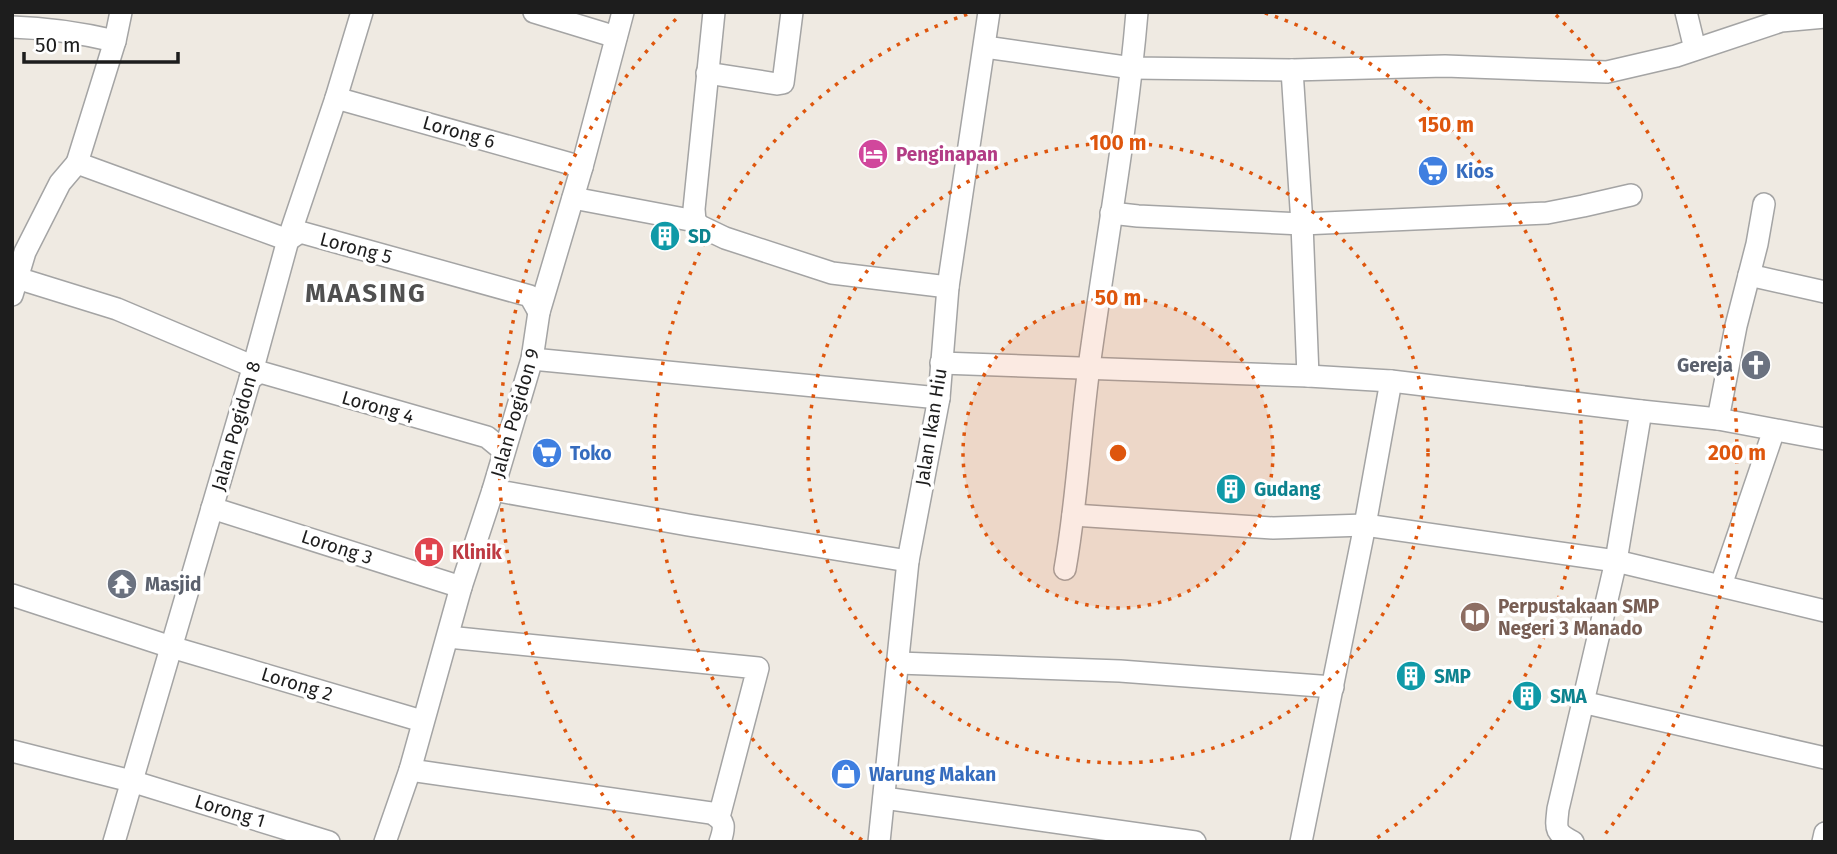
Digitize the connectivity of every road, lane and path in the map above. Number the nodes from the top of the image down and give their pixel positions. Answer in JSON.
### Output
{"nodes":[{"id":1,"x":121,"y":12,"type":"edge"},
{"id":2,"x":362,"y":12,"type":"edge"},
{"id":3,"x":534,"y":12,"type":"edge"},
{"id":4,"x":623,"y":12,"type":"edge"},
{"id":5,"x":715,"y":12,"type":"edge"},
{"id":6,"x":792,"y":12,"type":"edge"},
{"id":7,"x":989,"y":12,"type":"edge"},
{"id":8,"x":1137,"y":12,"type":"edge"},
{"id":9,"x":1686,"y":12,"type":"edge"},
{"id":10,"x":1825,"y":17,"type":"edge"},
{"id":11,"x":12,"y":27,"type":"edge"},
{"id":12,"x":617,"y":37,"type":"junction"},
{"id":13,"x":115,"y":41,"type":"junction"},
{"id":14,"x":985,"y":47,"type":"junction"},
{"id":15,"x":1695,"y":49,"type":"junction"},
{"id":16,"x":1132,"y":68,"type":"junction"},
{"id":17,"x":1292,"y":70,"type":"junction"},
{"id":18,"x":707,"y":73,"type":"junction"},
{"id":19,"x":337,"y":98,"type":"junction"},
{"id":20,"x":77,"y":163,"type":"junction"},
{"id":21,"x":582,"y":167,"type":"junction"},
{"id":22,"x":1631,"y":195,"type":"dead end"},
{"id":23,"x":573,"y":198,"type":"junction"},
{"id":24,"x":1764,"y":204,"type":"dead end"},
{"id":25,"x":1111,"y":214,"type":"junction"},
{"id":26,"x":695,"y":221,"type":"junction"},
{"id":27,"x":1302,"y":224,"type":"junction"},
{"id":28,"x":288,"y":240,"type":"junction"},
{"id":29,"x":1749,"y":275,"type":"junction"},
{"id":30,"x":15,"y":286,"type":"edge"},
{"id":31,"x":948,"y":287,"type":"junction"},
{"id":32,"x":1825,"y":292,"type":"edge"},
{"id":33,"x":539,"y":312,"type":"junction"},
{"id":34,"x":532,"y":359,"type":"junction"},
{"id":35,"x":941,"y":363,"type":"junction"},
{"id":36,"x":1088,"y":369,"type":"junction"},
{"id":37,"x":251,"y":373,"type":"junction"},
{"id":38,"x":1308,"y":376,"type":"junction"},
{"id":39,"x":1391,"y":381,"type":"junction"},
{"id":40,"x":939,"y":398,"type":"junction"},
{"id":41,"x":1641,"y":411,"type":"junction"},
{"id":42,"x":1718,"y":419,"type":"junction"},
{"id":43,"x":1773,"y":430,"type":"junction"},
{"id":44,"x":1825,"y":439,"type":"edge"},
{"id":45,"x":504,"y":451,"type":"junction"},
{"id":46,"x":493,"y":490,"type":"junction"},
{"id":47,"x":212,"y":508,"type":"junction"},
{"id":48,"x":1073,"y":515,"type":"junction"},
{"id":49,"x":1365,"y":524,"type":"junction"},
{"id":50,"x":908,"y":561,"type":"junction"},
{"id":51,"x":1616,"y":561,"type":"junction"},
{"id":52,"x":1065,"y":569,"type":"dead end"},
{"id":53,"x":1721,"y":585,"type":"junction"},
{"id":54,"x":461,"y":587,"type":"junction"},
{"id":55,"x":12,"y":595,"type":"edge"},
{"id":56,"x":1825,"y":611,"type":"edge"},
{"id":57,"x":448,"y":637,"type":"junction"},
{"id":58,"x":171,"y":647,"type":"junction"},
{"id":59,"x":898,"y":663,"type":"junction"},
{"id":60,"x":1333,"y":687,"type":"junction"},
{"id":61,"x":1582,"y":702,"type":"junction"},
{"id":62,"x":422,"y":721,"type":"junction"},
{"id":63,"x":12,"y":751,"type":"edge"},
{"id":64,"x":1825,"y":758,"type":"edge"},
{"id":65,"x":410,"y":770,"type":"junction"},
{"id":66,"x":131,"y":781,"type":"junction"},
{"id":67,"x":884,"y":798,"type":"junction"},
{"id":68,"x":719,"y":817,"type":"junction"},
{"id":69,"x":1825,"y":833,"type":"edge"},
{"id":70,"x":114,"y":842,"type":"edge"},
{"id":71,"x":329,"y":842,"type":"edge"},
{"id":72,"x":385,"y":842,"type":"edge"},
{"id":73,"x":720,"y":842,"type":"edge"},
{"id":74,"x":878,"y":842,"type":"edge"},
{"id":75,"x":1195,"y":842,"type":"edge"},
{"id":76,"x":1301,"y":842,"type":"edge"},
{"id":77,"x":1573,"y":842,"type":"edge"},
{"id":78,"x":1823,"y":842,"type":"edge"}],
"edges":[{"from":1,"to":13,"type":"street"},
{"from":2,"to":19,"type":"street","name":"Jalan Pogidon 8"},
{"from":3,"to":12,"type":"street"},
{"from":4,"to":12,"type":"street","name":"Jalan Pogidon 9"},
{"from":5,"to":18,"type":"street"},
{"from":6,"to":18,"type":"street"},
{"from":7,"to":14,"type":"street","name":"Jalan Ikan Hiu"},
{"from":8,"to":16,"type":"street"},
{"from":9,"to":15,"type":"street"},
{"from":10,"to":15,"type":"street"},
{"from":11,"to":13,"type":"street"},
{"from":12,"to":21,"type":"street","name":"Jalan Pogidon 9"},
{"from":13,"to":20,"type":"street"},
{"from":14,"to":16,"type":"street"},
{"from":14,"to":31,"type":"street","name":"Jalan Ikan Hiu"},
{"from":15,"to":17,"type":"street"},
{"from":16,"to":17,"type":"street"},
{"from":16,"to":25,"type":"street"},
{"from":17,"to":27,"type":"street"},
{"from":18,"to":26,"type":"street"},
{"from":19,"to":21,"type":"street","name":"Lorong 6"},
{"from":19,"to":28,"type":"street","name":"Jalan Pogidon 8"},
{"from":20,"to":28,"type":"street"},
{"from":20,"to":30,"type":"street"},
{"from":21,"to":23,"type":"street","name":"Jalan Pogidon 9"},
{"from":22,"to":27,"type":"street"},
{"from":23,"to":26,"type":"street"},
{"from":23,"to":33,"type":"street","name":"Jalan Pogidon 9"},
{"from":24,"to":29,"type":"street"},
{"from":25,"to":27,"type":"street"},
{"from":25,"to":36,"type":"street"},
{"from":26,"to":31,"type":"street"},
{"from":27,"to":38,"type":"street"},
{"from":28,"to":33,"type":"street","name":"Lorong 5"},
{"from":28,"to":37,"type":"street","name":"Jalan Pogidon 8"},
{"from":29,"to":32,"type":"street"},
{"from":29,"to":42,"type":"street"},
{"from":30,"to":37,"type":"street"},
{"from":31,"to":35,"type":"street","name":"Jalan Ikan Hiu"},
{"from":33,"to":34,"type":"street","name":"Jalan Pogidon 9"},
{"from":34,"to":40,"type":"street"},
{"from":34,"to":45,"type":"street","name":"Jalan Pogidon 9"},
{"from":35,"to":36,"type":"street"},
{"from":35,"to":40,"type":"street","name":"Jalan Ikan Hiu"},
{"from":36,"to":38,"type":"street"},
{"from":36,"to":48,"type":"street"},
{"from":37,"to":45,"type":"street","name":"Lorong 4"},
{"from":37,"to":47,"type":"street","name":"Jalan Pogidon 8"},
{"from":38,"to":39,"type":"street"},
{"from":39,"to":41,"type":"street"},
{"from":39,"to":49,"type":"street"},
{"from":40,"to":50,"type":"street","name":"Jalan Ikan Hiu"},
{"from":41,"to":42,"type":"street"},
{"from":41,"to":51,"type":"street"},
{"from":42,"to":43,"type":"street"},
{"from":43,"to":44,"type":"street"},
{"from":43,"to":53,"type":"street"},
{"from":45,"to":46,"type":"street","name":"Jalan Pogidon 9"},
{"from":46,"to":50,"type":"street"},
{"from":46,"to":54,"type":"street","name":"Jalan Pogidon 9"},
{"from":47,"to":54,"type":"street","name":"Lorong 3"},
{"from":47,"to":58,"type":"street","name":"Jalan Pogidon 8"},
{"from":48,"to":49,"type":"street"},
{"from":48,"to":52,"type":"street"},
{"from":49,"to":51,"type":"street"},
{"from":49,"to":60,"type":"street"},
{"from":50,"to":59,"type":"street","name":"Jalan Ikan Hiu"},
{"from":51,"to":53,"type":"street"},
{"from":51,"to":61,"type":"street"},
{"from":53,"to":56,"type":"street"},
{"from":54,"to":57,"type":"street","name":"Jalan Pogidon 9"},
{"from":55,"to":58,"type":"street","name":"Lorong 2"},
{"from":57,"to":62,"type":"street","name":"Jalan Pogidon 9"},
{"from":57,"to":68,"type":"street"},
{"from":58,"to":62,"type":"street","name":"Lorong 2"},
{"from":58,"to":66,"type":"street","name":"Jalan Pogidon 8"},
{"from":59,"to":60,"type":"street"},
{"from":59,"to":67,"type":"street","name":"Jalan Ikan Hiu"},
{"from":60,"to":76,"type":"street"},
{"from":61,"to":64,"type":"street"},
{"from":61,"to":77,"type":"street"},
{"from":62,"to":65,"type":"street","name":"Jalan Pogidon 9"},
{"from":63,"to":66,"type":"street","name":"Lorong 1"},
{"from":65,"to":68,"type":"street"},
{"from":65,"to":72,"type":"street","name":"Jalan Pogidon 9"},
{"from":66,"to":70,"type":"street","name":"Jalan Pogidon 8"},
{"from":66,"to":71,"type":"street","name":"Lorong 1"},
{"from":67,"to":74,"type":"street","name":"Jalan Ikan Hiu"},
{"from":67,"to":75,"type":"street"},
{"from":68,"to":73,"type":"street"},
{"from":69,"to":78,"type":"street"}]}
